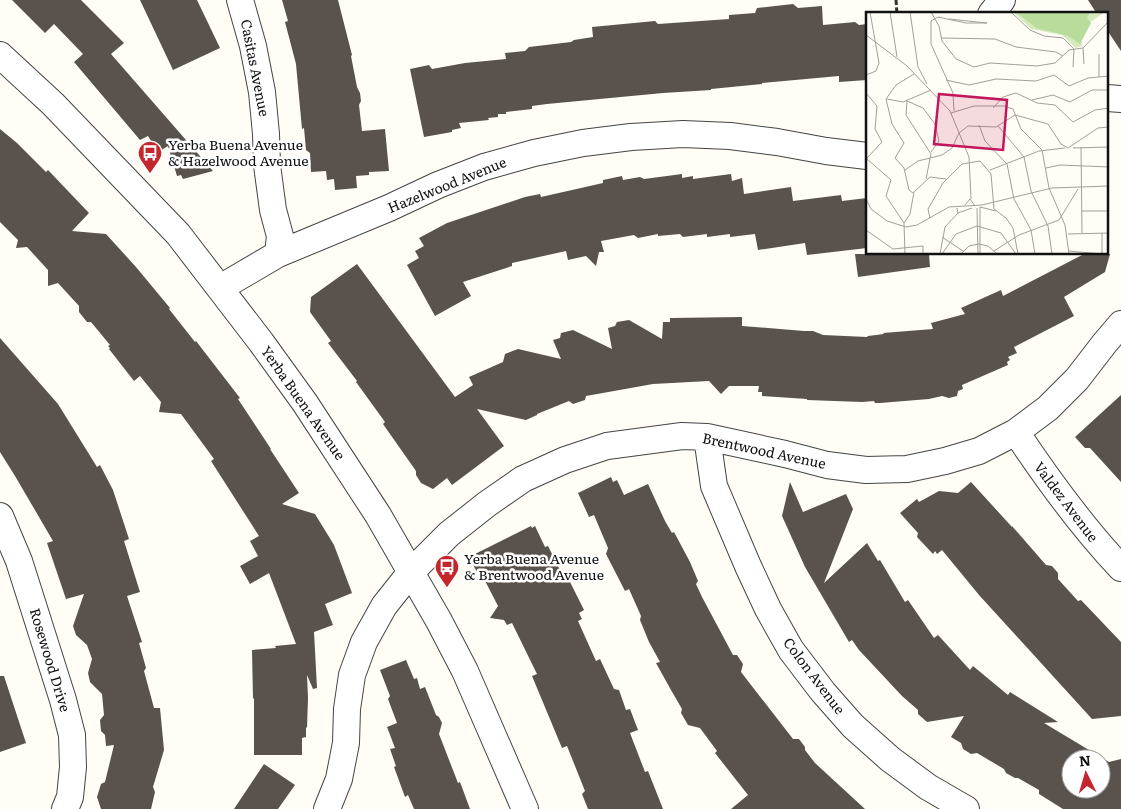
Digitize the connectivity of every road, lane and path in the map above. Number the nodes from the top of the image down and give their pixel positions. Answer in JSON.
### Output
{"nodes":[{"id":1,"x":240,"y":0,"type":"edge"},
{"id":2,"x":1002,"y":0,"type":"edge"},
{"id":3,"x":993,"y":12,"type":"edge"},
{"id":4,"x":0,"y":55,"type":"edge"},
{"id":5,"x":1108,"y":98,"type":"edge"},
{"id":6,"x":1121,"y":99,"type":"edge"},
{"id":7,"x":866,"y":156,"type":"edge"},
{"id":8,"x":278,"y":254,"type":"junction"},
{"id":9,"x":220,"y":288,"type":"junction"},
{"id":10,"x":1121,"y":324,"type":"edge"},
{"id":11,"x":1016,"y":432,"type":"junction"},
{"id":12,"x":707,"y":437,"type":"junction"},
{"id":13,"x":0,"y":516,"type":"edge"},
{"id":14,"x":1121,"y":568,"type":"edge"},
{"id":15,"x":411,"y":572,"type":"junction"},
{"id":16,"x":65,"y":809,"type":"edge"},
{"id":17,"x":327,"y":809,"type":"edge"},
{"id":18,"x":525,"y":809,"type":"edge"},
{"id":19,"x":966,"y":809,"type":"edge"}],
"edges":[{"from":1,"to":8,"type":"street","name":"Casitas Avenue"},
{"from":2,"to":3,"type":"street"},
{"from":4,"to":9,"type":"street","name":"Yerba Buena Avenue"},
{"from":5,"to":6,"type":"street"},
{"from":7,"to":8,"type":"street","name":"Hazelwood Avenue"},
{"from":8,"to":9,"type":"street","name":"Hazelwood Avenue"},
{"from":9,"to":15,"type":"street","name":"Yerba Buena Avenue"},
{"from":10,"to":11,"type":"street","name":"Brentwood Avenue"},
{"from":11,"to":12,"type":"street","name":"Brentwood Avenue"},
{"from":11,"to":14,"type":"street","name":"Valdez Avenue"},
{"from":12,"to":15,"type":"street","name":"Brentwood Avenue"},
{"from":12,"to":19,"type":"street","name":"Colon Avenue"},
{"from":13,"to":16,"type":"street","name":"Rosewood Drive"},
{"from":15,"to":17,"type":"street","name":"Brentwood Avenue"},
{"from":15,"to":18,"type":"street","name":"Yerba Buena Avenue"}]}
